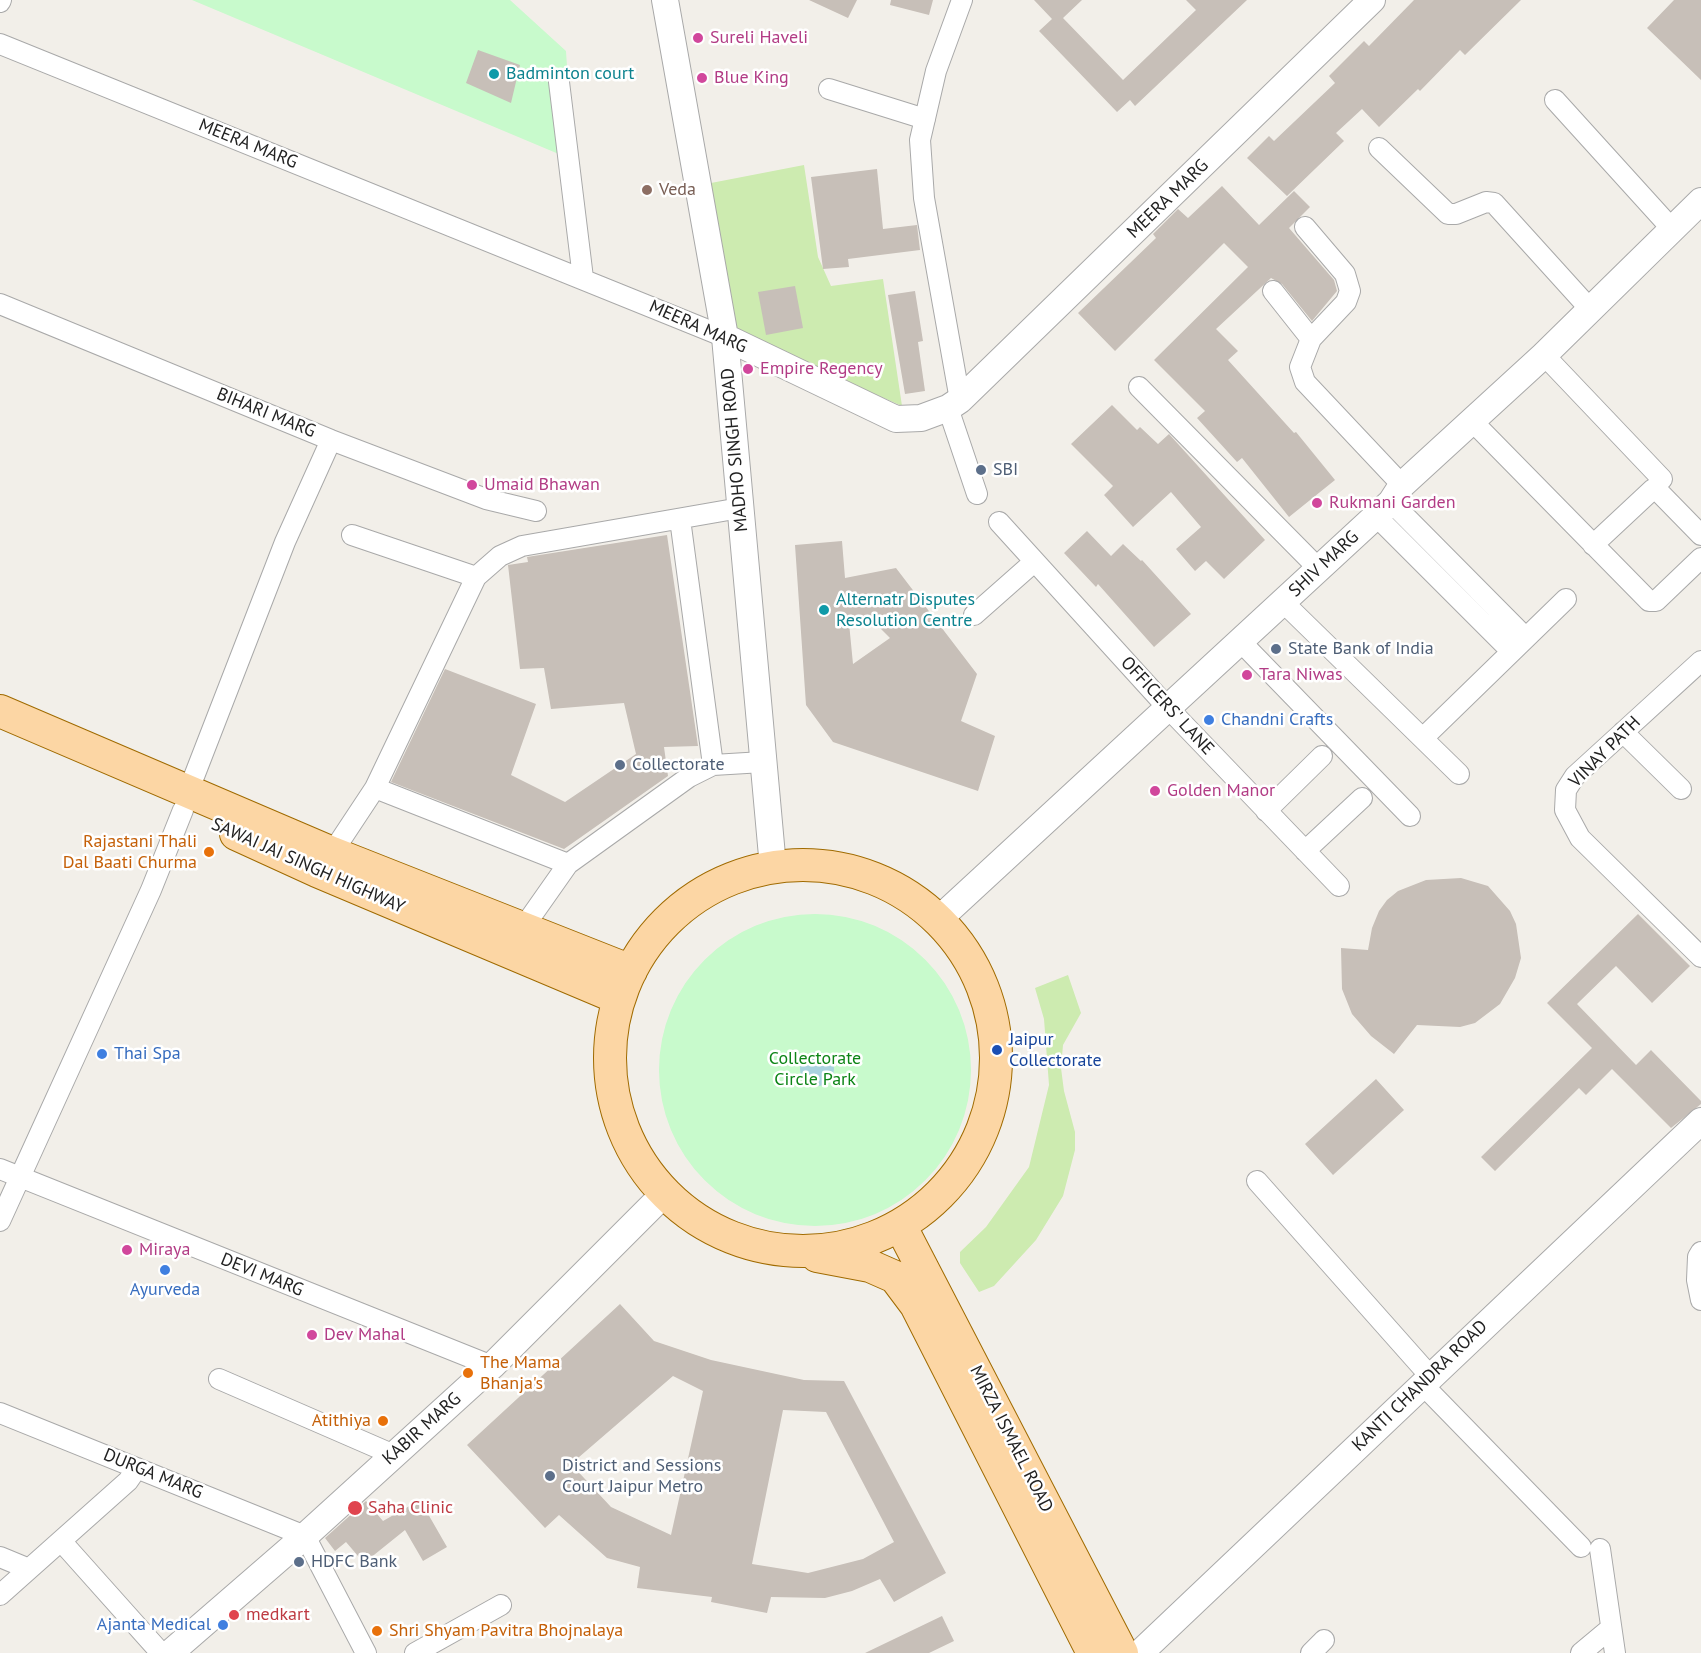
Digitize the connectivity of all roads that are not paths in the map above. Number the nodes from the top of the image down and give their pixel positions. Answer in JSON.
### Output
{"nodes":[{"id":1,"x":665,"y":0,"type":"edge"},
{"id":2,"x":962,"y":0,"type":"edge"},
{"id":3,"x":1372,"y":0,"type":"edge"},
{"id":4,"x":0,"y":44,"type":"edge"},
{"id":5,"x":559,"y":82,"type":"dead end"},
{"id":6,"x":829,"y":89,"type":"dead end"},
{"id":7,"x":1555,"y":100,"type":"dead end"},
{"id":8,"x":925,"y":119,"type":"junction"},
{"id":9,"x":1378,"y":148,"type":"dead end"},
{"id":10,"x":1701,"y":201,"type":"edge"},
{"id":11,"x":1305,"y":227,"type":"dead end"},
{"id":12,"x":1672,"y":229,"type":"junction"},
{"id":13,"x":583,"y":278,"type":"junction"},
{"id":14,"x":1273,"y":291,"type":"dead end"},
{"id":15,"x":0,"y":303,"type":"edge"},
{"id":16,"x":1590,"y":309,"type":"junction"},
{"id":17,"x":725,"y":337,"type":"junction"},
{"id":18,"x":1311,"y":339,"type":"junction"},
{"id":19,"x":1544,"y":355,"type":"junction"},
{"id":20,"x":1139,"y":387,"type":"dead end"},
{"id":21,"x":954,"y":404,"type":"junction"},
{"id":22,"x":1473,"y":422,"type":"junction"},
{"id":23,"x":331,"y":440,"type":"junction"},
{"id":24,"x":1662,"y":479,"type":"dead end"},
{"id":25,"x":977,"y":494,"type":"dead end"},
{"id":26,"x":1390,"y":501,"type":"junction"},
{"id":27,"x":740,"y":508,"type":"junction"},
{"id":28,"x":536,"y":511,"type":"dead end"},
{"id":29,"x":680,"y":519,"type":"junction"},
{"id":30,"x":999,"y":522,"type":"dead end"},
{"id":31,"x":352,"y":535,"type":"dead end"},
{"id":32,"x":1701,"y":535,"type":"edge"},
{"id":33,"x":1593,"y":545,"type":"junction"},
{"id":34,"x":1701,"y":558,"type":"edge"},
{"id":35,"x":1034,"y":562,"type":"junction"},
{"id":36,"x":1318,"y":569,"type":"junction"},
{"id":37,"x":476,"y":577,"type":"junction"},
{"id":38,"x":1566,"y":599,"type":"dead end"},
{"id":39,"x":1283,"y":602,"type":"junction"},
{"id":40,"x":974,"y":615,"type":"dead end"},
{"id":41,"x":1240,"y":641,"type":"junction"},
{"id":42,"x":1518,"y":644,"type":"junction"},
{"id":43,"x":1701,"y":661,"type":"edge"},
{"id":44,"x":1168,"y":708,"type":"junction"},
{"id":45,"x":0,"y":711,"type":"edge"},
{"id":46,"x":1623,"y":732,"type":"junction"},
{"id":47,"x":0,"y":735,"type":"edge"},
{"id":48,"x":1423,"y":738,"type":"junction"},
{"id":49,"x":1322,"y":756,"type":"dead end"},
{"id":50,"x":763,"y":762,"type":"junction"},
{"id":51,"x":713,"y":765,"type":"junction"},
{"id":52,"x":1459,"y":774,"type":"dead end"},
{"id":53,"x":375,"y":788,"type":"junction"},
{"id":54,"x":1681,"y":789,"type":"dead end"},
{"id":55,"x":1362,"y":798,"type":"dead end"},
{"id":56,"x":186,"y":801,"type":"junction"},
{"id":57,"x":1266,"y":811,"type":"junction"},
{"id":58,"x":1410,"y":816,"type":"dead end"},
{"id":59,"x":1305,"y":851,"type":"junction"},
{"id":60,"x":332,"y":853,"type":"junction"},
{"id":61,"x":568,"y":864,"type":"junction"},
{"id":62,"x":773,"y":867,"type":"junction"},
{"id":63,"x":1339,"y":886,"type":"dead end"},
{"id":64,"x":939,"y":919,"type":"junction"},
{"id":65,"x":523,"y":928,"type":"junction"},
{"id":66,"x":1697,"y":944,"type":"edge"},
{"id":67,"x":623,"y":984,"type":"junction"},
{"id":68,"x":1701,"y":1121,"type":"edge"},
{"id":69,"x":0,"y":1169,"type":"edge"},
{"id":70,"x":20,"y":1178,"type":"junction"},
{"id":71,"x":1257,"y":1181,"type":"dead end"},
{"id":72,"x":664,"y":1194,"type":"junction"},
{"id":73,"x":0,"y":1221,"type":"edge"},
{"id":74,"x":900,"y":1225,"type":"junction"},
{"id":75,"x":789,"y":1251,"type":"junction"},
{"id":76,"x":1700,"y":1256,"type":"edge"},
{"id":77,"x":1701,"y":1300,"type":"edge"},
{"id":78,"x":492,"y":1366,"type":"junction"},
{"id":79,"x":219,"y":1379,"type":"dead end"},
{"id":80,"x":1426,"y":1380,"type":"junction"},
{"id":81,"x":0,"y":1413,"type":"edge"},
{"id":82,"x":394,"y":1455,"type":"junction"},
{"id":83,"x":137,"y":1468,"type":"junction"},
{"id":84,"x":305,"y":1536,"type":"junction"},
{"id":85,"x":61,"y":1540,"type":"junction"},
{"id":86,"x":0,"y":1557,"type":"edge"},
{"id":87,"x":29,"y":1569,"type":"junction"},
{"id":88,"x":0,"y":1595,"type":"edge"},
{"id":89,"x":501,"y":1605,"type":"dead end"},
{"id":90,"x":1611,"y":1629,"type":"junction"},
{"id":91,"x":161,"y":1653,"type":"edge"},
{"id":92,"x":170,"y":1653,"type":"edge"},
{"id":93,"x":366,"y":1653,"type":"edge"},
{"id":94,"x":415,"y":1653,"type":"edge"},
{"id":95,"x":1093,"y":1653,"type":"edge"},
{"id":96,"x":1122,"y":1653,"type":"edge"},
{"id":97,"x":1140,"y":1653,"type":"edge"},
{"id":98,"x":1581,"y":1653,"type":"edge"},
{"id":99,"x":1615,"y":1653,"type":"edge"}],
"edges":[{"from":1,"to":17,"type":"street","name":"MADHO SINGH ROAD"},
{"from":2,"to":8,"type":"street"},
{"from":3,"to":21,"type":"street","name":"MEERA MARG"},
{"from":4,"to":13,"type":"street","name":"MEERA MARG"},
{"from":5,"to":13,"type":"street"},
{"from":6,"to":8,"type":"street"},
{"from":7,"to":12,"type":"street"},
{"from":8,"to":21,"type":"street"},
{"from":9,"to":16,"type":"street"},
{"from":10,"to":12,"type":"street","name":"SHIV MARG"},
{"from":11,"to":18,"type":"street"},
{"from":12,"to":16,"type":"street","name":"SHIV MARG"},
{"from":13,"to":17,"type":"street","name":"MEERA MARG"},
{"from":14,"to":18,"type":"street"},
{"from":15,"to":23,"type":"street","name":"BIHARI MARG"},
{"from":16,"to":19,"type":"street","name":"SHIV MARG"},
{"from":17,"to":21,"type":"street","name":"MEERA MARG"},
{"from":17,"to":27,"type":"street","name":"MADHO SINGH ROAD"},
{"from":18,"to":26,"type":"street"},
{"from":19,"to":22,"type":"street","name":"SHIV MARG"},
{"from":19,"to":24,"type":"street"},
{"from":20,"to":36,"type":"street"},
{"from":21,"to":25,"type":"street"},
{"from":22,"to":26,"type":"street","name":"SHIV MARG"},
{"from":22,"to":33,"type":"street"},
{"from":23,"to":28,"type":"street","name":"BIHARI MARG"},
{"from":23,"to":56,"type":"street"},
{"from":26,"to":36,"type":"street","name":"SHIV MARG"},
{"from":26,"to":42,"type":"street"},
{"from":27,"to":29,"type":"street"},
{"from":27,"to":50,"type":"street","name":"MADHO SINGH ROAD"},
{"from":29,"to":37,"type":"street"},
{"from":29,"to":51,"type":"street"},
{"from":30,"to":35,"type":"street","name":"OFFICERS' LANE"},
{"from":31,"to":37,"type":"street"},
{"from":32,"to":33,"type":"street"},
{"from":33,"to":34,"type":"street"},
{"from":35,"to":40,"type":"street"},
{"from":35,"to":44,"type":"street","name":"OFFICERS' LANE"},
{"from":36,"to":39,"type":"street","name":"SHIV MARG"},
{"from":37,"to":53,"type":"street"},
{"from":38,"to":42,"type":"street"},
{"from":39,"to":41,"type":"street","name":"SHIV MARG"},
{"from":39,"to":48,"type":"street"},
{"from":41,"to":44,"type":"street","name":"SHIV MARG"},
{"from":41,"to":58,"type":"street"},
{"from":42,"to":48,"type":"street"},
{"from":43,"to":46,"type":"street","name":"VINAY PATH"},
{"from":44,"to":57,"type":"street","name":"OFFICERS' LANE"},
{"from":44,"to":64,"type":"street","name":"SHIV MARG"},
{"from":45,"to":56,"type":"main road"},
{"from":46,"to":54,"type":"street"},
{"from":46,"to":66,"type":"street","name":"VINAY PATH"},
{"from":47,"to":56,"type":"main road","name":"SAWAI JAI SINGH HIGHWAY"},
{"from":48,"to":52,"type":"street"},
{"from":49,"to":57,"type":"street"},
{"from":50,"to":51,"type":"street"},
{"from":50,"to":62,"type":"street","name":"MADHO SINGH ROAD"},
{"from":51,"to":61,"type":"street"},
{"from":53,"to":60,"type":"street"},
{"from":53,"to":61,"type":"street"},
{"from":55,"to":59,"type":"street"},
{"from":56,"to":60,"type":"main road"},
{"from":56,"to":67,"type":"main road","name":"SAWAI JAI SINGH HIGHWAY"},
{"from":56,"to":70,"type":"street"},
{"from":57,"to":59,"type":"street","name":"OFFICERS' LANE"},
{"from":59,"to":63,"type":"street","name":"OFFICERS' LANE"},
{"from":60,"to":65,"type":"main road"},
{"from":61,"to":65,"type":"street"},
{"from":62,"to":64,"type":"main road"},
{"from":62,"to":67,"type":"main road"},
{"from":64,"to":74,"type":"main road"},
{"from":65,"to":67,"type":"main road"},
{"from":67,"to":72,"type":"main road"},
{"from":68,"to":80,"type":"street","name":"KANTI CHANDRA ROAD"},
{"from":69,"to":70,"type":"street","name":"DEVI MARG"},
{"from":70,"to":73,"type":"street"},
{"from":70,"to":78,"type":"street","name":"DEVI MARG"},
{"from":71,"to":80,"type":"street"},
{"from":72,"to":75,"type":"main road"},
{"from":72,"to":78,"type":"street","name":"KABIR MARG"},
{"from":74,"to":75,"type":"main road"},
{"from":74,"to":96,"type":"main road","name":"MIRZA ISMAEL ROAD"},
{"from":75,"to":95,"type":"main road"},
{"from":76,"to":77,"type":"street"},
{"from":78,"to":82,"type":"street","name":"KABIR MARG"},
{"from":79,"to":82,"type":"street"},
{"from":80,"to":90,"type":"street"},
{"from":80,"to":97,"type":"street","name":"KANTI CHANDRA ROAD"},
{"from":81,"to":83,"type":"street","name":"DURGA MARG"},
{"from":82,"to":84,"type":"street","name":"KABIR MARG"},
{"from":83,"to":84,"type":"street","name":"DURGA MARG"},
{"from":83,"to":85,"type":"street"},
{"from":84,"to":92,"type":"street","name":"KABIR MARG"},
{"from":84,"to":93,"type":"street"},
{"from":85,"to":87,"type":"street"},
{"from":85,"to":91,"type":"street"},
{"from":86,"to":87,"type":"street"},
{"from":87,"to":88,"type":"street"},
{"from":89,"to":94,"type":"street"},
{"from":90,"to":98,"type":"street"},
{"from":90,"to":99,"type":"street"}]}
